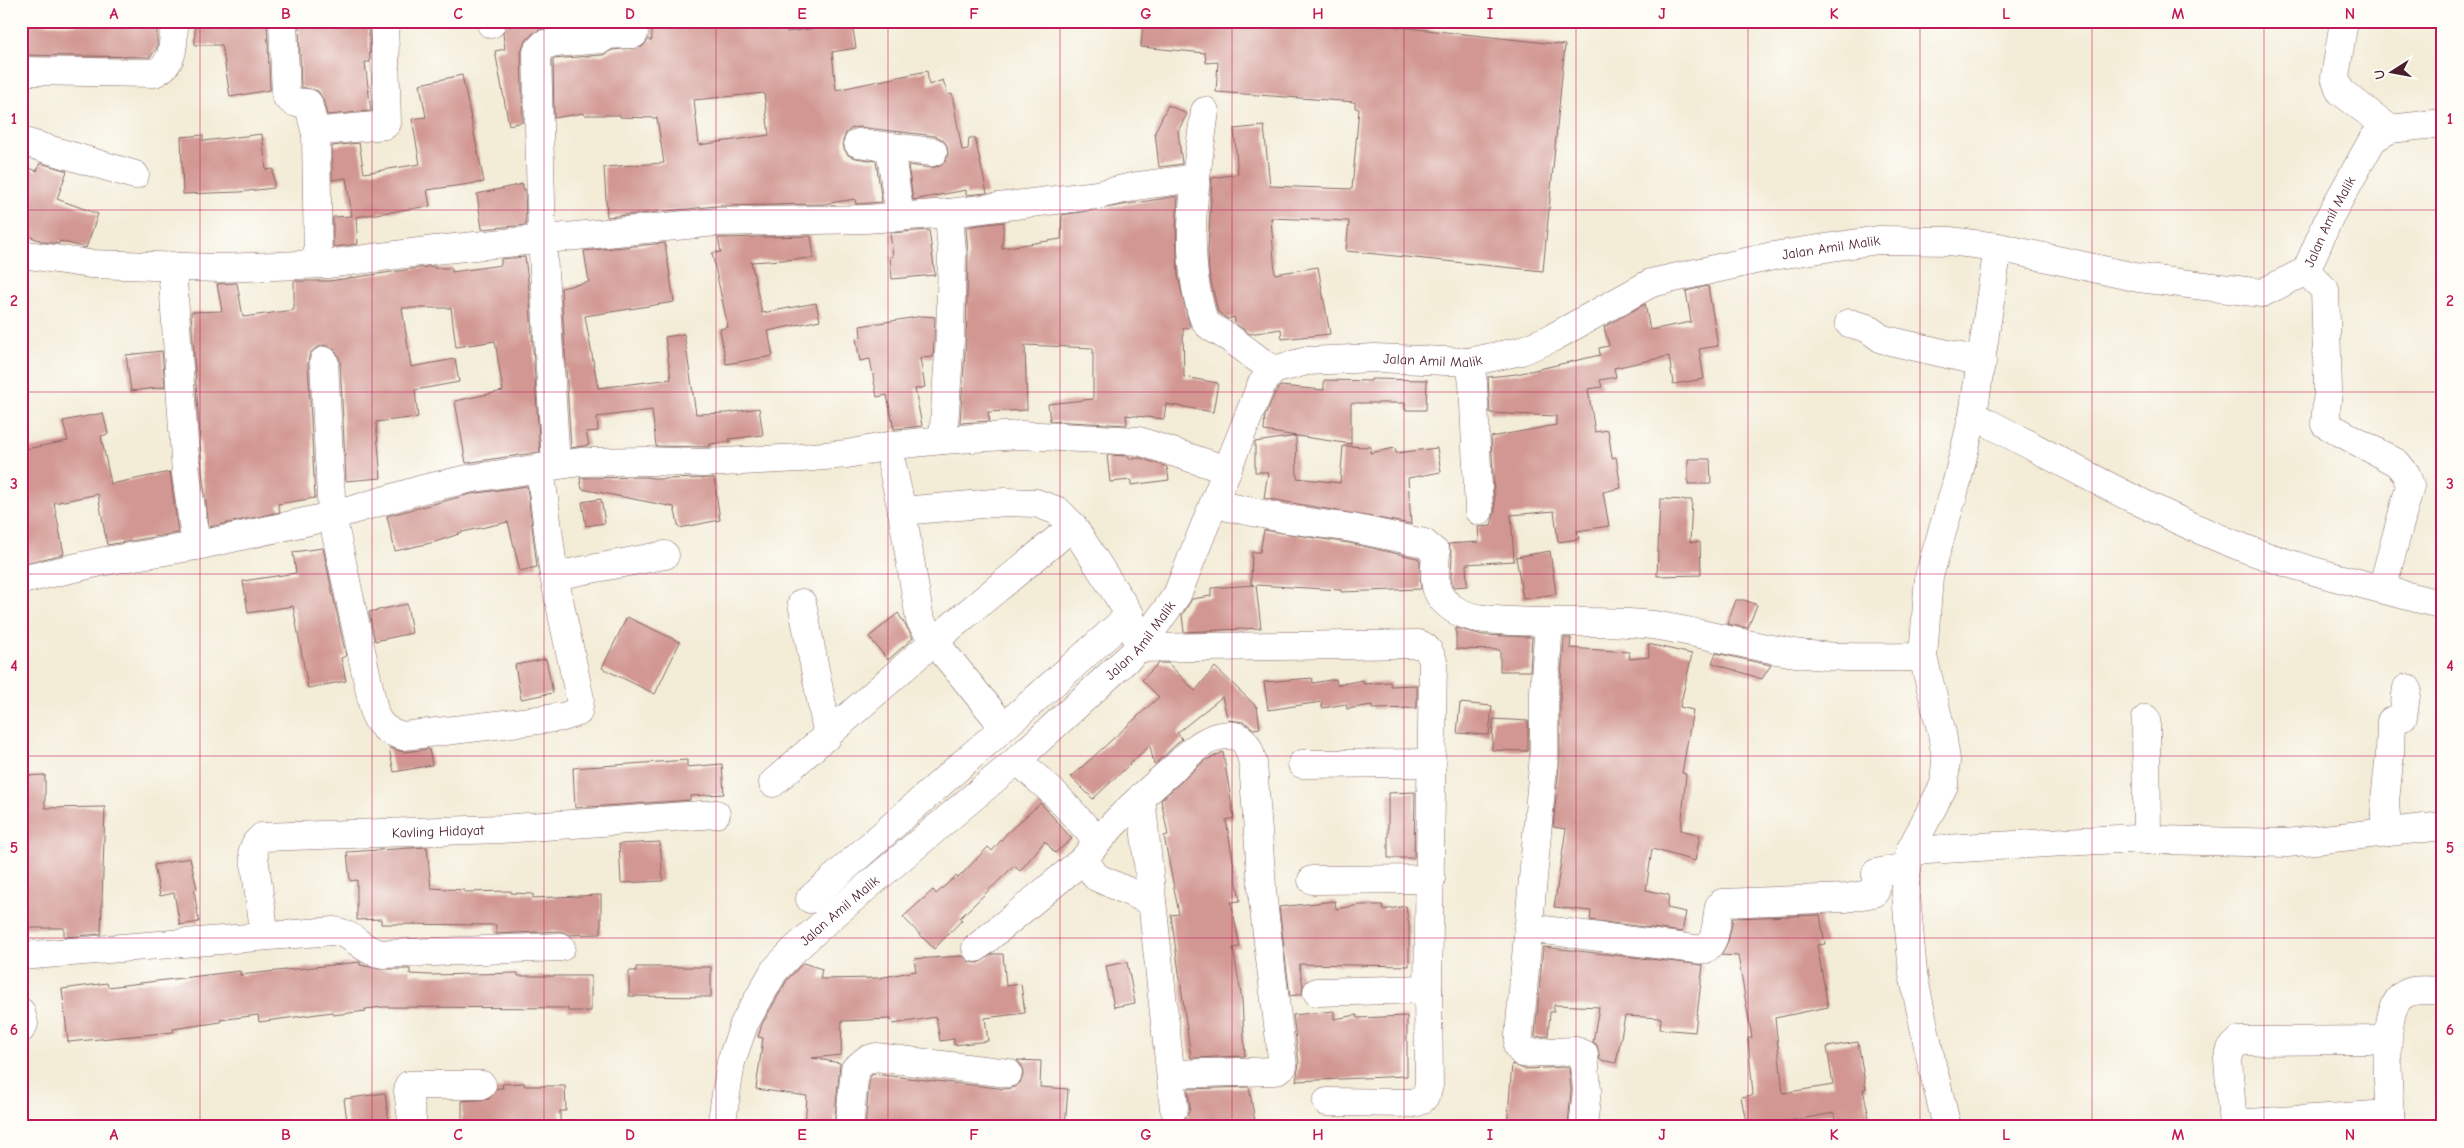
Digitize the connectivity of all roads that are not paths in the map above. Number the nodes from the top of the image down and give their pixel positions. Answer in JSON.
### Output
{"nodes":[{"id":1,"x":174,"y":21,"type":"edge"},
{"id":2,"x":283,"y":21,"type":"edge"},
{"id":3,"x":384,"y":21,"type":"edge"},
{"id":4,"x":2344,"y":21,"type":"edge"},
{"id":5,"x":604,"y":28,"type":"edge"},
{"id":6,"x":634,"y":34,"type":"dead end"},
{"id":7,"x":21,"y":71,"type":"edge"},
{"id":8,"x":1204,"y":111,"type":"dead end"},
{"id":9,"x":2443,"y":123,"type":"edge"},
{"id":10,"x":2390,"y":129,"type":"junction"},
{"id":11,"x":316,"y":134,"type":"junction"},
{"id":12,"x":21,"y":141,"type":"edge"},
{"id":13,"x":858,"y":144,"type":"dead end"},
{"id":14,"x":890,"y":147,"type":"junction"},
{"id":15,"x":933,"y":152,"type":"dead end"},
{"id":16,"x":134,"y":175,"type":"dead end"},
{"id":17,"x":1196,"y":178,"type":"junction"},
{"id":18,"x":949,"y":213,"type":"junction"},
{"id":19,"x":900,"y":216,"type":"junction"},
{"id":20,"x":542,"y":238,"type":"junction"},
{"id":21,"x":1998,"y":247,"type":"junction"},
{"id":22,"x":21,"y":254,"type":"edge"},
{"id":23,"x":318,"y":264,"type":"junction"},
{"id":24,"x":172,"y":266,"type":"junction"},
{"id":25,"x":2306,"y":271,"type":"junction"},
{"id":26,"x":1848,"y":323,"type":"dead end"},
{"id":27,"x":324,"y":361,"type":"dead end"},
{"id":28,"x":1469,"y":362,"type":"junction"},
{"id":29,"x":1982,"y":362,"type":"junction"},
{"id":30,"x":1273,"y":370,"type":"junction"},
{"id":31,"x":1973,"y":415,"type":"junction"},
{"id":32,"x":943,"y":440,"type":"junction"},
{"id":33,"x":892,"y":465,"type":"dead end"},
{"id":34,"x":548,"y":467,"type":"junction"},
{"id":35,"x":1227,"y":470,"type":"junction"},
{"id":36,"x":1214,"y":504,"type":"junction"},
{"id":37,"x":902,"y":511,"type":"junction"},
{"id":38,"x":1479,"y":511,"type":"dead end"},
{"id":39,"x":332,"y":516,"type":"junction"},
{"id":40,"x":1073,"y":526,"type":"junction"},
{"id":41,"x":196,"y":546,"type":"junction"},
{"id":42,"x":665,"y":555,"type":"dead end"},
{"id":43,"x":554,"y":576,"type":"junction"},
{"id":44,"x":21,"y":580,"type":"edge"},
{"id":45,"x":2382,"y":590,"type":"junction"},
{"id":46,"x":802,"y":602,"type":"dead end"},
{"id":47,"x":2443,"y":605,"type":"edge"},
{"id":48,"x":1130,"y":615,"type":"junction"},
{"id":49,"x":1549,"y":623,"type":"junction"},
{"id":50,"x":934,"y":641,"type":"junction"},
{"id":51,"x":1140,"y":648,"type":"junction"},
{"id":52,"x":1924,"y":657,"type":"junction"},
{"id":53,"x":2407,"y":688,"type":"dead end"},
{"id":54,"x":2146,"y":718,"type":"dead end"},
{"id":55,"x":1004,"y":728,"type":"junction"},
{"id":56,"x":828,"y":736,"type":"junction"},
{"id":57,"x":1017,"y":760,"type":"junction"},
{"id":58,"x":1432,"y":763,"type":"junction"},
{"id":59,"x":1302,"y":764,"type":"dead end"},
{"id":60,"x":773,"y":783,"type":"dead end"},
{"id":61,"x":1140,"y":797,"type":"junction"},
{"id":62,"x":716,"y":814,"type":"dead end"},
{"id":63,"x":2443,"y":826,"type":"edge"},
{"id":64,"x":2387,"y":832,"type":"junction"},
{"id":65,"x":2147,"y":840,"type":"junction"},
{"id":66,"x":1091,"y":850,"type":"junction"},
{"id":67,"x":1909,"y":859,"type":"junction"},
{"id":68,"x":1430,"y":878,"type":"junction"},
{"id":69,"x":1312,"y":880,"type":"dead end"},
{"id":70,"x":810,"y":899,"type":"dead end"},
{"id":71,"x":1152,"y":902,"type":"junction"},
{"id":72,"x":1528,"y":928,"type":"junction"},
{"id":73,"x":264,"y":936,"type":"junction"},
{"id":74,"x":561,"y":947,"type":"dead end"},
{"id":75,"x":976,"y":948,"type":"dead end"},
{"id":76,"x":21,"y":956,"type":"edge"},
{"id":77,"x":1428,"y":990,"type":"junction"},
{"id":78,"x":2443,"y":991,"type":"edge"},
{"id":79,"x":1317,"y":992,"type":"dead end"},
{"id":80,"x":21,"y":1012,"type":"edge"},
{"id":81,"x":21,"y":1029,"type":"edge"},
{"id":82,"x":2387,"y":1040,"type":"junction"},
{"id":83,"x":1008,"y":1073,"type":"dead end"},
{"id":84,"x":1170,"y":1074,"type":"junction"},
{"id":85,"x":482,"y":1085,"type":"dead end"},
{"id":86,"x":1327,"y":1102,"type":"dead end"},
{"id":87,"x":1174,"y":1108,"type":"dead end"},
{"id":88,"x":2391,"y":1120,"type":"edge"},
{"id":89,"x":2233,"y":1125,"type":"edge"},
{"id":90,"x":413,"y":1127,"type":"edge"},
{"id":91,"x":721,"y":1127,"type":"edge"},
{"id":92,"x":849,"y":1127,"type":"edge"},
{"id":93,"x":1583,"y":1127,"type":"edge"},
{"id":94,"x":1947,"y":1127,"type":"edge"}],
"edges":[{"from":1,"to":7,"type":"street"},
{"from":2,"to":11,"type":"street"},
{"from":3,"to":11,"type":"street"},
{"from":4,"to":10,"type":"street"},
{"from":5,"to":6,"type":"street"},
{"from":5,"to":20,"type":"street"},
{"from":8,"to":17,"type":"street"},
{"from":9,"to":10,"type":"street"},
{"from":10,"to":25,"type":"street","name":"Jalan Amil Malik"},
{"from":11,"to":23,"type":"street"},
{"from":12,"to":16,"type":"street"},
{"from":13,"to":14,"type":"street"},
{"from":14,"to":15,"type":"street"},
{"from":14,"to":19,"type":"street"},
{"from":17,"to":18,"type":"street"},
{"from":17,"to":30,"type":"street"},
{"from":18,"to":19,"type":"street"},
{"from":18,"to":32,"type":"street"},
{"from":19,"to":20,"type":"street"},
{"from":20,"to":23,"type":"street"},
{"from":20,"to":34,"type":"street"},
{"from":21,"to":25,"type":"street","name":"Jalan Amil Malik"},
{"from":21,"to":28,"type":"street","name":"Jalan Amil Malik"},
{"from":21,"to":29,"type":"street"},
{"from":22,"to":24,"type":"street"},
{"from":23,"to":24,"type":"street"},
{"from":24,"to":41,"type":"street"},
{"from":25,"to":45,"type":"street"},
{"from":26,"to":29,"type":"street"},
{"from":27,"to":39,"type":"street"},
{"from":28,"to":30,"type":"street","name":"Jalan Amil Malik"},
{"from":28,"to":38,"type":"street"},
{"from":29,"to":31,"type":"street"},
{"from":30,"to":35,"type":"street","name":"Jalan Amil Malik"},
{"from":31,"to":45,"type":"street"},
{"from":31,"to":52,"type":"street"},
{"from":32,"to":34,"type":"street"},
{"from":32,"to":35,"type":"street"},
{"from":33,"to":37,"type":"street"},
{"from":34,"to":39,"type":"street"},
{"from":34,"to":43,"type":"street"},
{"from":35,"to":36,"type":"street","name":"Jalan Amil Malik"},
{"from":36,"to":49,"type":"street"},
{"from":36,"to":51,"type":"street","name":"Jalan Amil Malik"},
{"from":37,"to":40,"type":"street"},
{"from":37,"to":50,"type":"street"},
{"from":39,"to":41,"type":"street"},
{"from":39,"to":43,"type":"street"},
{"from":40,"to":48,"type":"street"},
{"from":40,"to":50,"type":"street"},
{"from":41,"to":44,"type":"street"},
{"from":42,"to":43,"type":"street"},
{"from":45,"to":47,"type":"street"},
{"from":46,"to":56,"type":"street"},
{"from":48,"to":51,"type":"street"},
{"from":48,"to":55,"type":"street"},
{"from":49,"to":52,"type":"street"},
{"from":49,"to":72,"type":"street"},
{"from":50,"to":55,"type":"street"},
{"from":50,"to":56,"type":"street"},
{"from":51,"to":57,"type":"street","name":"Jalan Amil Malik"},
{"from":51,"to":58,"type":"street"},
{"from":52,"to":67,"type":"street"},
{"from":53,"to":64,"type":"street"},
{"from":54,"to":65,"type":"street"},
{"from":55,"to":70,"type":"street"},
{"from":56,"to":60,"type":"street"},
{"from":57,"to":66,"type":"street"},
{"from":57,"to":91,"type":"street","name":"Jalan Amil Malik"},
{"from":58,"to":59,"type":"street"},
{"from":58,"to":68,"type":"street"},
{"from":61,"to":66,"type":"street"},
{"from":61,"to":71,"type":"street"},
{"from":61,"to":84,"type":"street"},
{"from":62,"to":73,"type":"street","name":"Kavling Hidayat"},
{"from":63,"to":64,"type":"street"},
{"from":64,"to":65,"type":"street"},
{"from":65,"to":67,"type":"street"},
{"from":66,"to":71,"type":"street"},
{"from":66,"to":75,"type":"street"},
{"from":67,"to":72,"type":"street"},
{"from":67,"to":94,"type":"street"},
{"from":68,"to":69,"type":"street"},
{"from":68,"to":77,"type":"street"},
{"from":71,"to":84,"type":"street"},
{"from":72,"to":93,"type":"street"},
{"from":73,"to":74,"type":"street"},
{"from":73,"to":76,"type":"street"},
{"from":77,"to":79,"type":"street"},
{"from":77,"to":86,"type":"street"},
{"from":78,"to":82,"type":"street"},
{"from":80,"to":81,"type":"street"},
{"from":82,"to":88,"type":"street"},
{"from":82,"to":89,"type":"street"},
{"from":83,"to":92,"type":"street"},
{"from":84,"to":87,"type":"street"},
{"from":85,"to":90,"type":"street"},
{"from":88,"to":89,"type":"street"}]}
